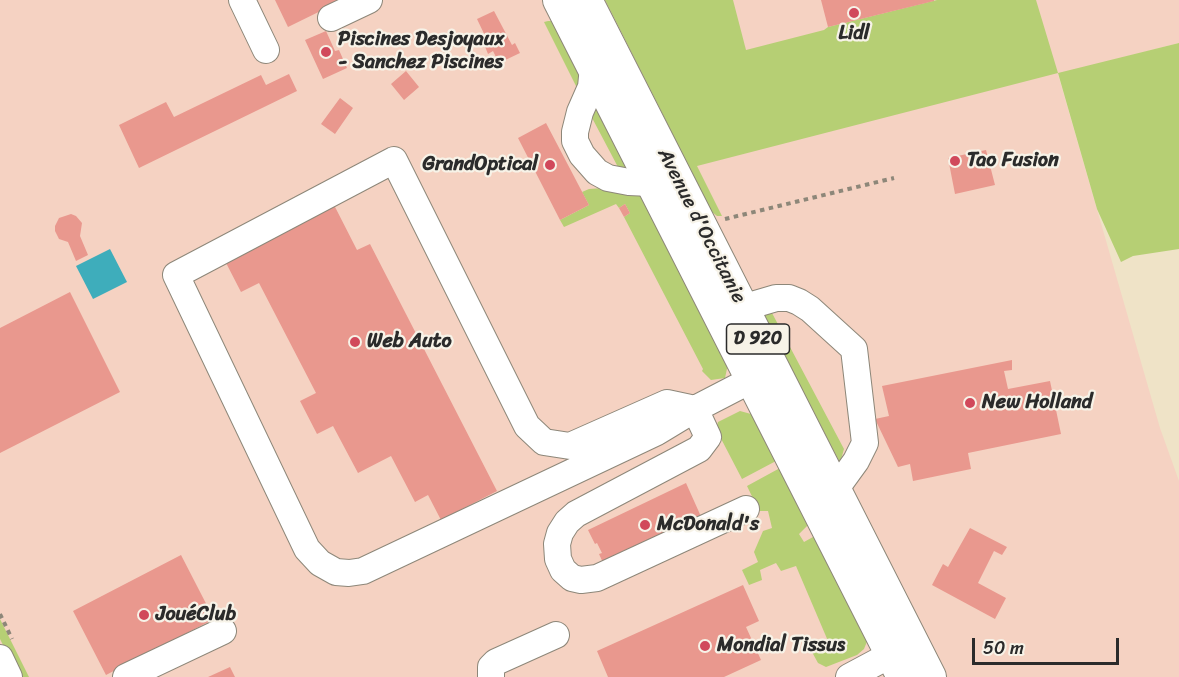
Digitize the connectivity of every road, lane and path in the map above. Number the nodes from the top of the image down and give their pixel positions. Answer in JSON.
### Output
{"nodes":[{"id":1,"x":242,"y":0,"type":"edge"},
{"id":2,"x":369,"y":0,"type":"edge"},
{"id":3,"x":559,"y":0,"type":"edge"},
{"id":4,"x":586,"y":0,"type":"edge"},
{"id":5,"x":331,"y":18,"type":"dead end"},
{"id":6,"x":266,"y":50,"type":"dead end"},
{"id":7,"x":593,"y":67,"type":"junction"},
{"id":8,"x":894,"y":178,"type":"dead end"},
{"id":9,"x":651,"y":183,"type":"junction"},
{"id":10,"x":700,"y":225,"type":"junction"},
{"id":11,"x":742,"y":308,"type":"junction"},
{"id":12,"x":751,"y":380,"type":"junction"},
{"id":13,"x":695,"y":409,"type":"junction"},
{"id":14,"x":835,"y":490,"type":"junction"},
{"id":15,"x":746,"y":509,"type":"dead end"},
{"id":16,"x":223,"y":631,"type":"dead end"},
{"id":17,"x":556,"y":635,"type":"dead end"},
{"id":18,"x":0,"y":658,"type":"edge"},
{"id":19,"x":897,"y":666,"type":"edge"},
{"id":20,"x":9,"y":677,"type":"edge"},
{"id":21,"x":126,"y":677,"type":"edge"},
{"id":22,"x":491,"y":677,"type":"edge"},
{"id":23,"x":849,"y":677,"type":"edge"},
{"id":24,"x":930,"y":677,"type":"edge"}],
"edges":[{"from":1,"to":6,"type":"street"},
{"from":2,"to":5,"type":"street"},
{"from":3,"to":7,"type":"main road","name":"Avenue d'Occitanie","number":"D 920"},
{"from":4,"to":10,"type":"main road","name":"Avenue d'Occitanie","number":"D 920"},
{"from":7,"to":9,"type":"main road","name":"Avenue d'Occitanie","number":"D 920"},
{"from":7,"to":9,"type":"street"},
{"from":8,"to":10,"type":"path"},
{"from":9,"to":12,"type":"main road","name":"Avenue d'Occitanie","number":"D 920"},
{"from":10,"to":11,"type":"main road","name":"Avenue d'Occitanie","number":"D 920"},
{"from":11,"to":14,"type":"main road","name":"Avenue d'Occitanie","number":"D 920"},
{"from":11,"to":14,"type":"street"},
{"from":12,"to":13,"type":"street"},
{"from":12,"to":19,"type":"main road","name":"Avenue d'Occitanie","number":"D 920"},
{"from":13,"to":13,"type":"street"},
{"from":13,"to":15,"type":"street"},
{"from":14,"to":24,"type":"main road","name":"Avenue d'Occitanie","number":"D 920"},
{"from":16,"to":21,"type":"street"},
{"from":17,"to":22,"type":"street"},
{"from":18,"to":20,"type":"street"},
{"from":19,"to":23,"type":"street"}]}
